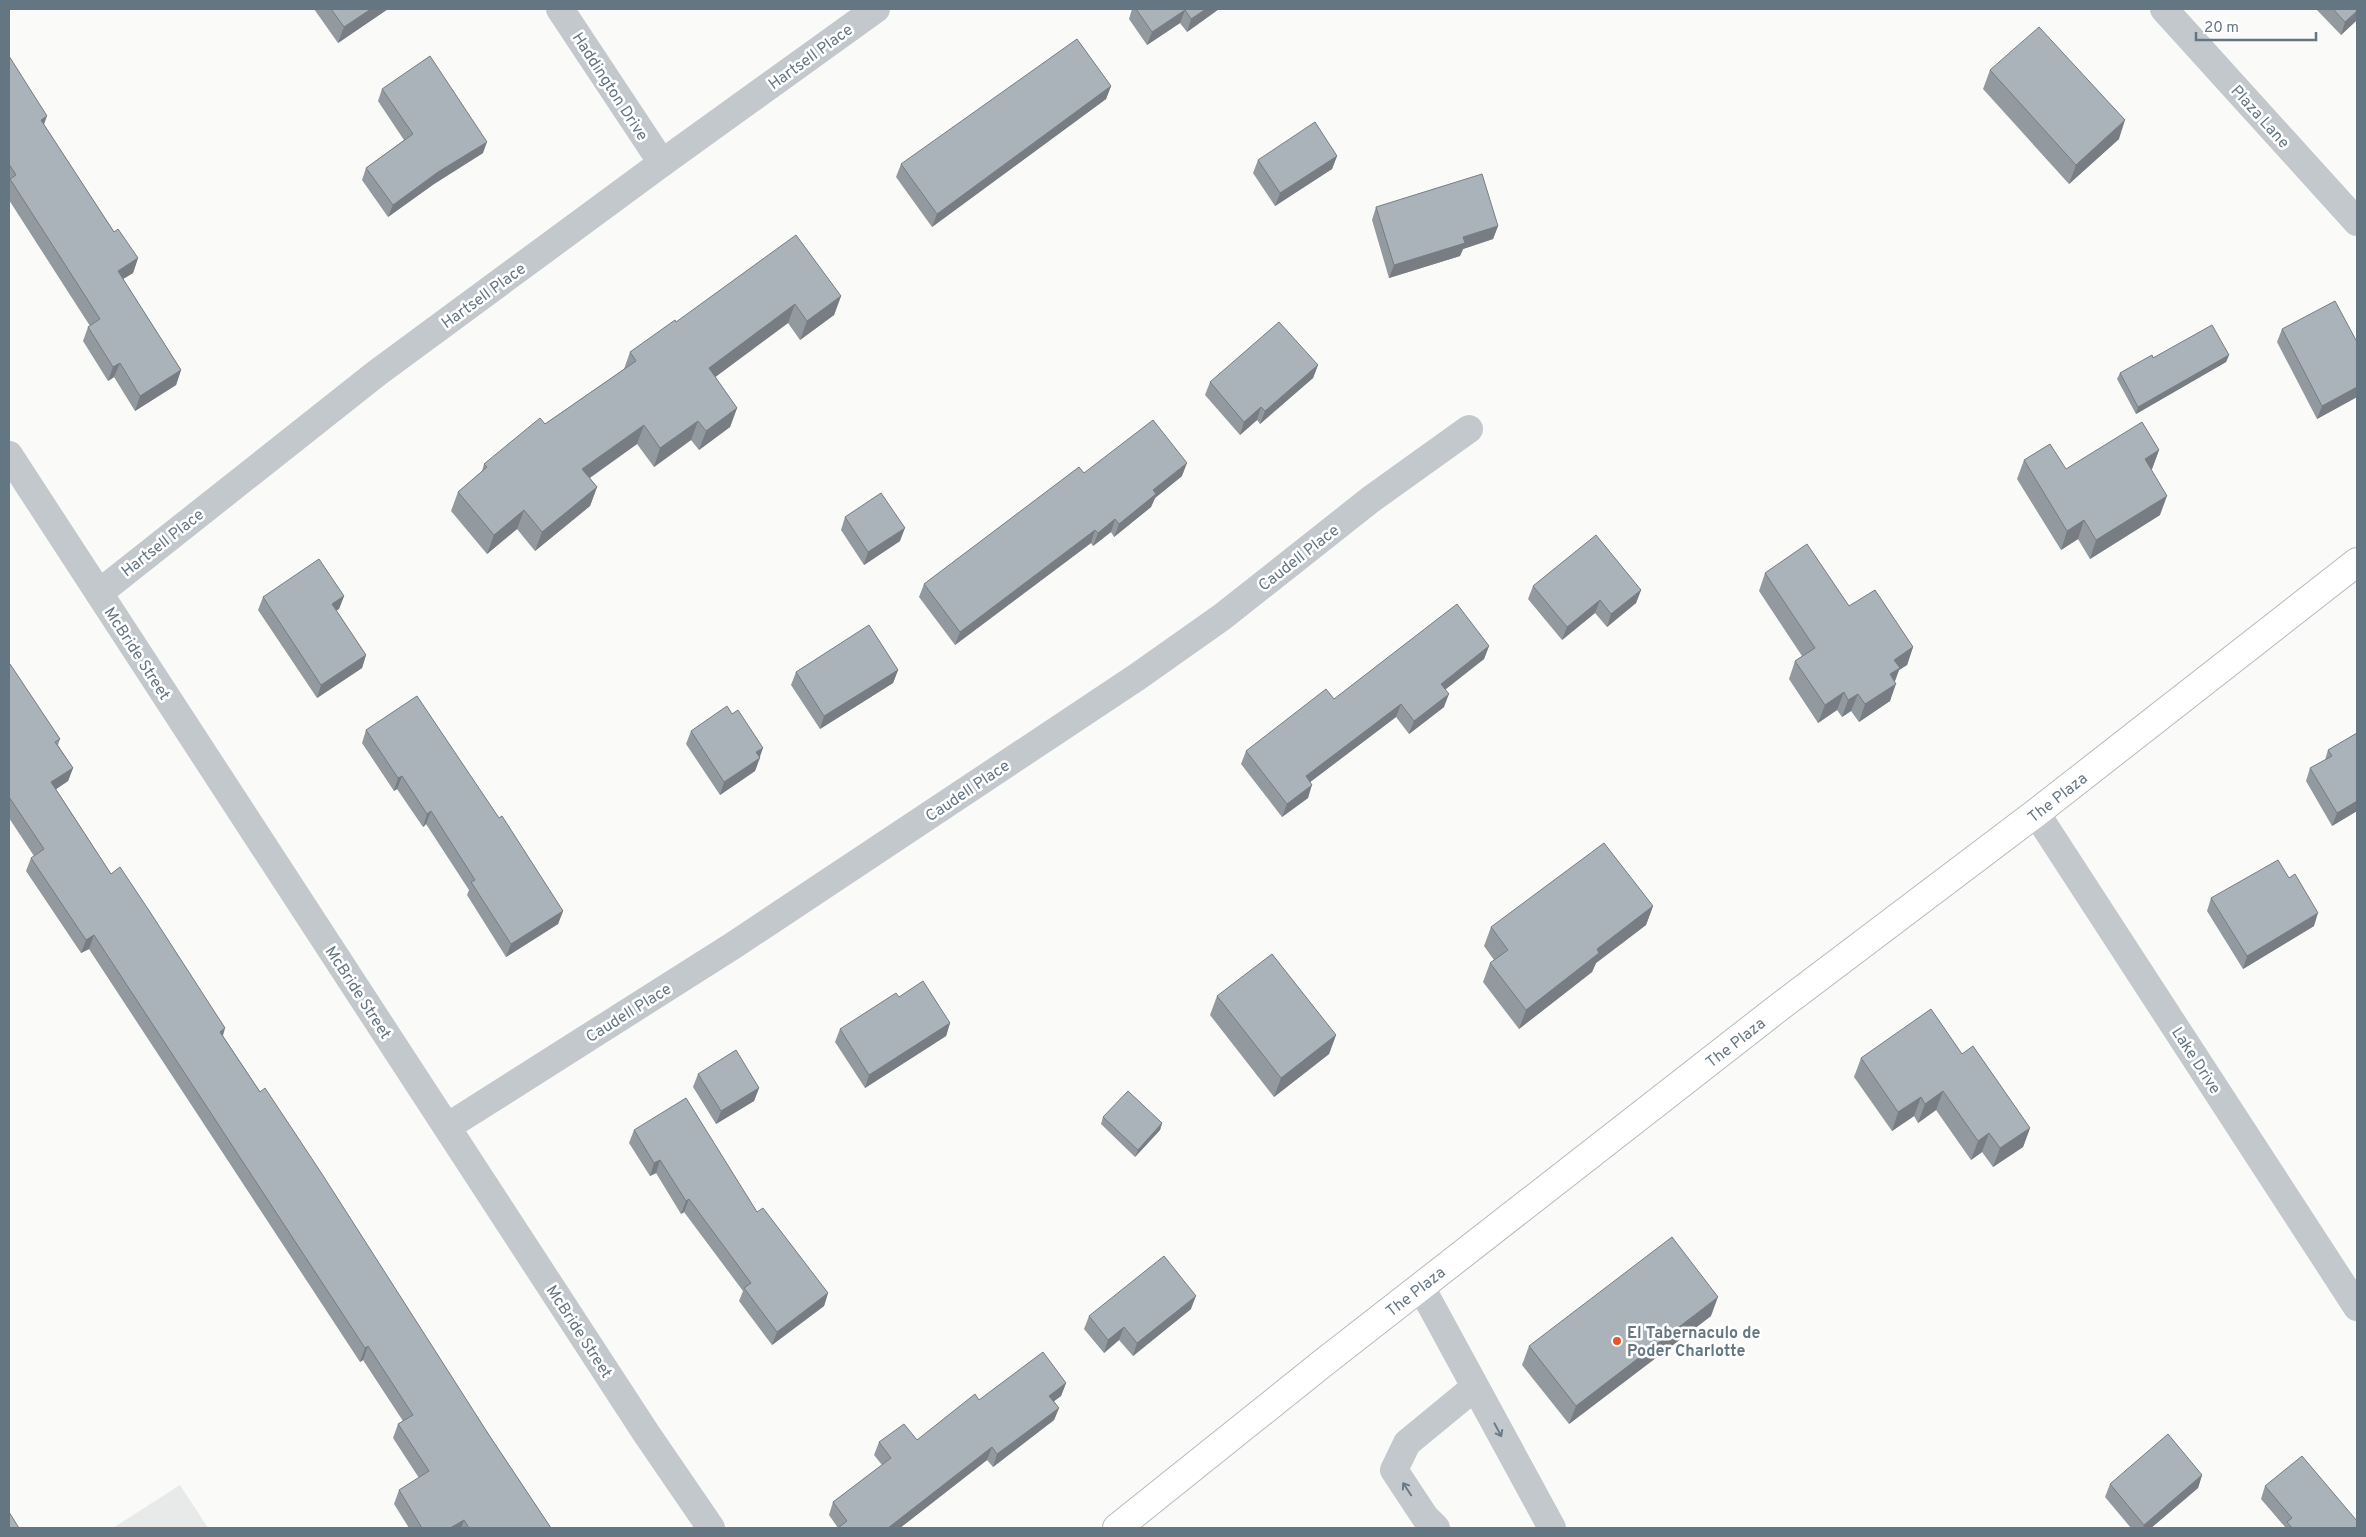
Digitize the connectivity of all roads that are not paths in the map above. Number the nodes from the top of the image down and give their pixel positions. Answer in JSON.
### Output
{"nodes":[{"id":1,"x":560,"y":9,"type":"edge"},
{"id":2,"x":876,"y":9,"type":"edge"},
{"id":3,"x":2164,"y":9,"type":"edge"},
{"id":4,"x":662,"y":162,"type":"junction"},
{"id":5,"x":2357,"y":222,"type":"edge"},
{"id":6,"x":1469,"y":428,"type":"dead end"},
{"id":7,"x":9,"y":454,"type":"edge"},
{"id":8,"x":2357,"y":562,"type":"edge"},
{"id":9,"x":98,"y":592,"type":"junction"},
{"id":10,"x":2036,"y":812,"type":"junction"},
{"id":11,"x":447,"y":1127,"type":"junction"},
{"id":12,"x":1421,"y":1286,"type":"junction"},
{"id":13,"x":2357,"y":1307,"type":"edge"},
{"id":14,"x":1475,"y":1387,"type":"junction"},
{"id":15,"x":711,"y":1528,"type":"edge"},
{"id":16,"x":1117,"y":1528,"type":"edge"},
{"id":17,"x":1436,"y":1528,"type":"edge"},
{"id":18,"x":1552,"y":1528,"type":"edge"}],
"edges":[{"from":1,"to":4,"type":"street","name":"Haddington Drive"},
{"from":2,"to":4,"type":"street","name":"Hartsell Place"},
{"from":3,"to":5,"type":"street","name":"Plaza Lane"},
{"from":4,"to":9,"type":"street","name":"Hartsell Place"},
{"from":6,"to":11,"type":"street","name":"Caudell Place"},
{"from":7,"to":9,"type":"street","name":"McBride Street"},
{"from":8,"to":10,"type":"main road","name":"The Plaza"},
{"from":9,"to":11,"type":"street","name":"McBride Street"},
{"from":10,"to":12,"type":"main road","name":"The Plaza"},
{"from":10,"to":13,"type":"street","name":"Lake Drive"},
{"from":11,"to":15,"type":"street","name":"McBride Street"},
{"from":12,"to":14,"type":"street"},
{"from":12,"to":16,"type":"main road","name":"The Plaza"},
{"from":17,"to":14,"type":"street","one_way":true},
{"from":14,"to":18,"type":"street","one_way":true}]}
